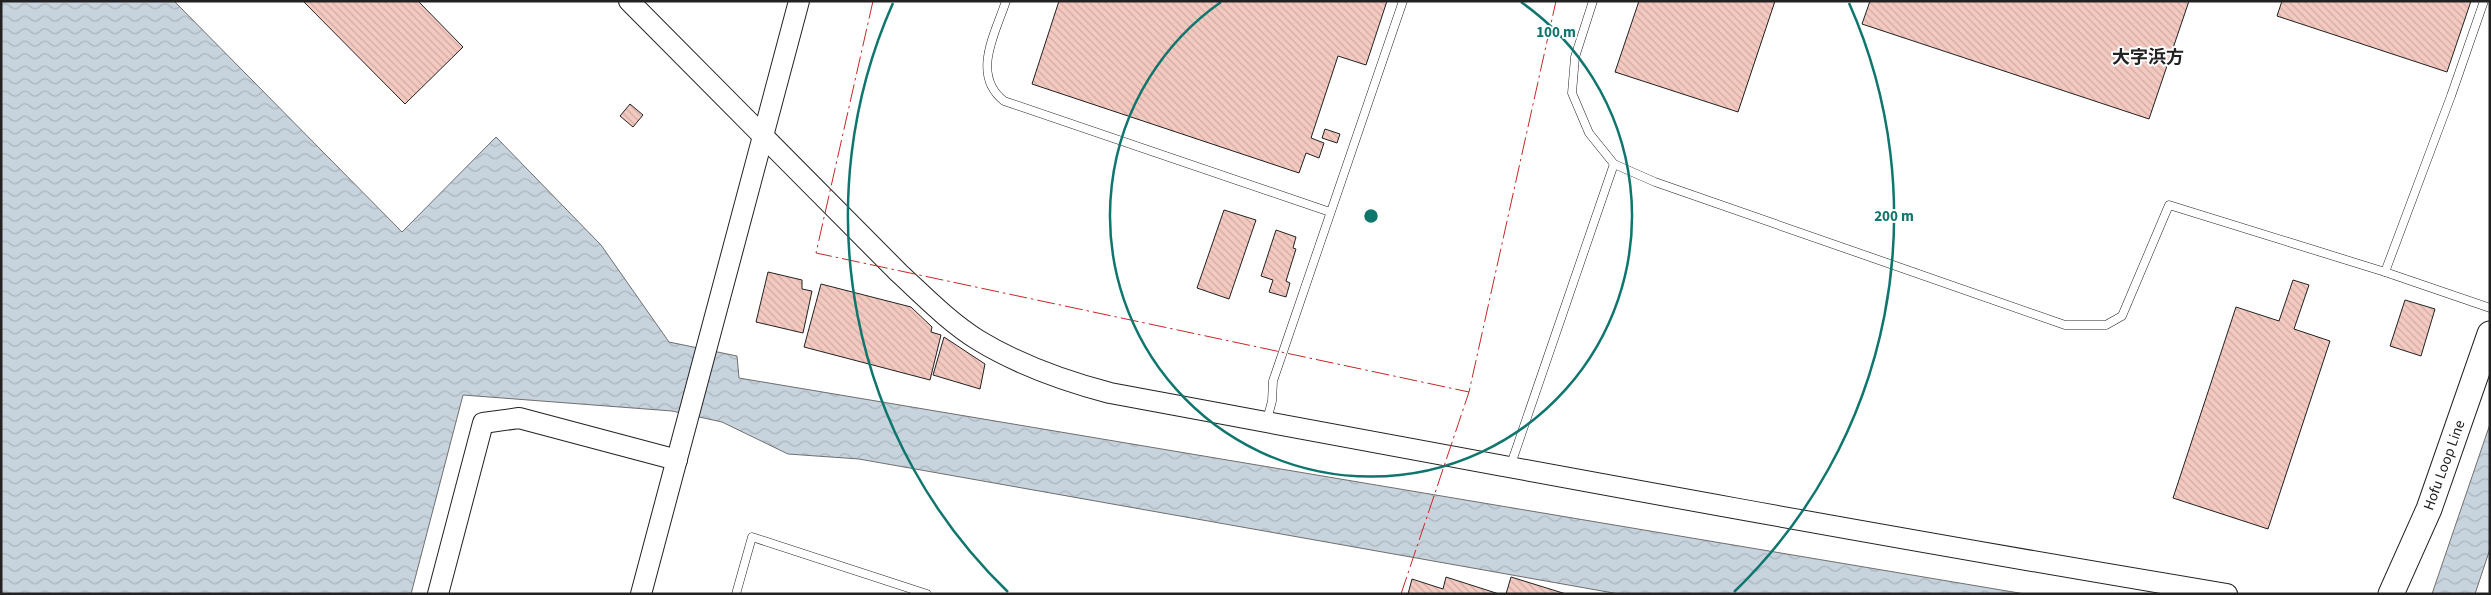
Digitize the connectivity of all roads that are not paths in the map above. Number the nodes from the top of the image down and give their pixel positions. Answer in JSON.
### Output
{"nodes":[{"id":1,"x":629,"y":1,"type":"edge"},
{"id":2,"x":799,"y":1,"type":"edge"},
{"id":3,"x":1006,"y":1,"type":"edge"},
{"id":4,"x":1403,"y":1,"type":"edge"},
{"id":5,"x":1593,"y":1,"type":"edge"},
{"id":6,"x":2484,"y":1,"type":"edge"},
{"id":7,"x":764,"y":137,"type":"junction"},
{"id":8,"x":1614,"y":164,"type":"junction"},
{"id":9,"x":1330,"y":212,"type":"junction"},
{"id":10,"x":2385,"y":272,"type":"junction"},
{"id":11,"x":2490,"y":308,"type":"edge"},
{"id":12,"x":2490,"y":334,"type":"edge"},
{"id":13,"x":1266,"y":422,"type":"junction"},
{"id":14,"x":677,"y":460,"type":"junction"},
{"id":15,"x":1509,"y":468,"type":"junction"},
{"id":16,"x":438,"y":594,"type":"edge"},
{"id":17,"x":641,"y":594,"type":"edge"},
{"id":18,"x":736,"y":594,"type":"edge"},
{"id":19,"x":926,"y":594,"type":"edge"},
{"id":20,"x":2226,"y":594,"type":"edge"},
{"id":21,"x":2391,"y":594,"type":"edge"}],
"edges":[{"from":1,"to":7,"type":"street"},
{"from":2,"to":7,"type":"street"},
{"from":3,"to":9,"type":"lane"},
{"from":4,"to":9,"type":"lane"},
{"from":5,"to":8,"type":"lane"},
{"from":6,"to":10,"type":"lane"},
{"from":7,"to":13,"type":"street"},
{"from":7,"to":14,"type":"street"},
{"from":8,"to":10,"type":"lane"},
{"from":8,"to":15,"type":"lane"},
{"from":9,"to":13,"type":"lane"},
{"from":10,"to":11,"type":"lane"},
{"from":12,"to":21,"type":"main road","name":"Hofu Loop Line"},
{"from":13,"to":15,"type":"street"},
{"from":14,"to":16,"type":"street"},
{"from":14,"to":17,"type":"street"},
{"from":15,"to":20,"type":"street"},
{"from":18,"to":19,"type":"lane"}]}
